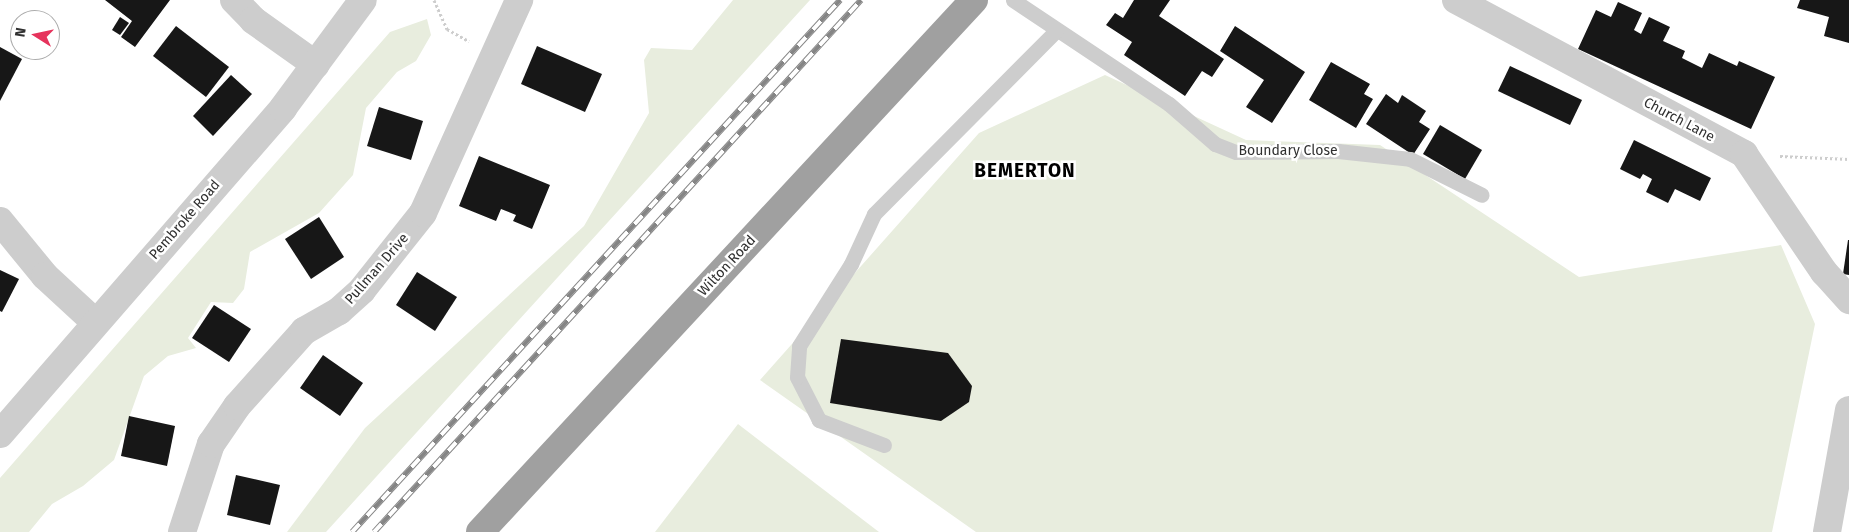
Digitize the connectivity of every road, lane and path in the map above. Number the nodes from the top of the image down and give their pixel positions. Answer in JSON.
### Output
{"nodes":[{"id":1,"x":234,"y":0,"type":"edge"},
{"id":2,"x":363,"y":0,"type":"edge"},
{"id":3,"x":434,"y":0,"type":"edge"},
{"id":4,"x":518,"y":0,"type":"edge"},
{"id":5,"x":974,"y":0,"type":"edge"},
{"id":6,"x":1013,"y":0,"type":"edge"},
{"id":7,"x":1456,"y":0,"type":"edge"},
{"id":8,"x":1056,"y":30,"type":"junction"},
{"id":9,"x":495,"y":56,"type":"junction"},
{"id":10,"x":316,"y":65,"type":"junction"},
{"id":11,"x":1744,"y":154,"type":"junction"},
{"id":12,"x":1849,"y":159,"type":"edge"},
{"id":13,"x":1482,"y":195,"type":"dead end"},
{"id":14,"x":0,"y":221,"type":"edge"},
{"id":15,"x":1849,"y":300,"type":"edge"},
{"id":16,"x":96,"y":323,"type":"junction"},
{"id":17,"x":1849,"y":410,"type":"edge"},
{"id":18,"x":0,"y":434,"type":"edge"},
{"id":19,"x":884,"y":446,"type":"dead end"},
{"id":20,"x":182,"y":532,"type":"edge"},
{"id":21,"x":480,"y":532,"type":"edge"},
{"id":22,"x":1827,"y":532,"type":"edge"}],
"edges":[{"from":1,"to":10,"type":"street"},
{"from":2,"to":10,"type":"street","name":"Pembroke Road"},
{"from":3,"to":9,"type":"path"},
{"from":4,"to":9,"type":"street","name":"Pullman Drive"},
{"from":5,"to":21,"type":"highway","name":"Wilton Road"},
{"from":6,"to":8,"type":"lane","name":"Boundary Close"},
{"from":7,"to":11,"type":"street","name":"Church Lane"},
{"from":8,"to":13,"type":"lane","name":"Boundary Close"},
{"from":8,"to":19,"type":"lane"},
{"from":9,"to":20,"type":"street","name":"Pullman Drive"},
{"from":10,"to":16,"type":"street","name":"Pembroke Road"},
{"from":11,"to":12,"type":"path"},
{"from":11,"to":15,"type":"street","name":"Church Lane"},
{"from":14,"to":16,"type":"street"},
{"from":16,"to":18,"type":"street","name":"Pembroke Road"},
{"from":17,"to":22,"type":"street"}]}
